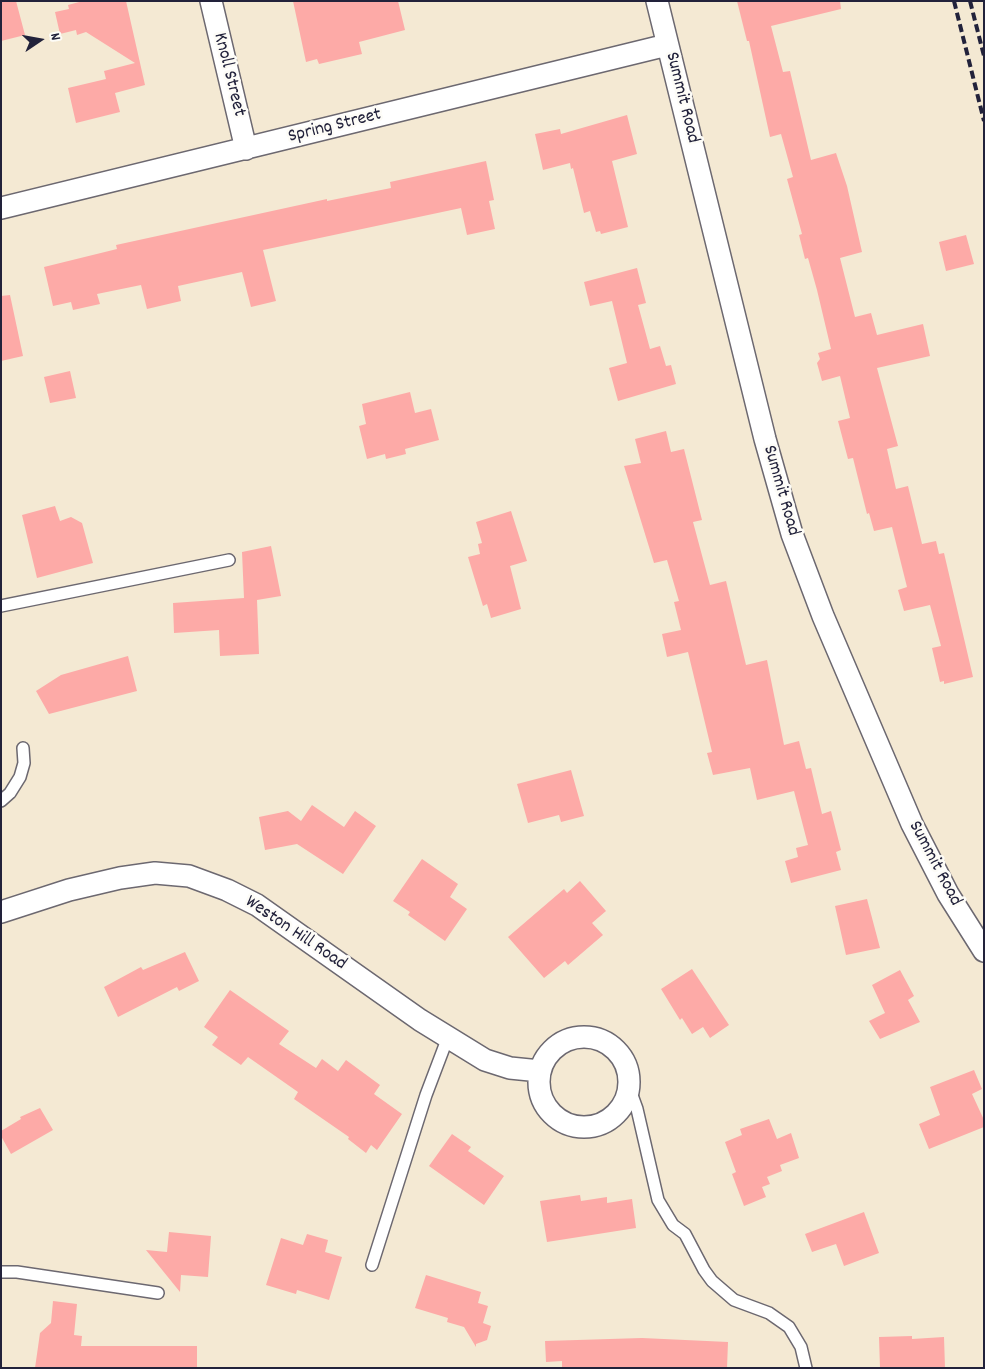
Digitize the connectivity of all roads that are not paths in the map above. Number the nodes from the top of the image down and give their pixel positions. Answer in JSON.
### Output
{"nodes":[{"id":1,"x":210,"y":1,"type":"edge"},
{"id":2,"x":657,"y":1,"type":"edge"},
{"id":3,"x":667,"y":45,"type":"junction"},
{"id":4,"x":246,"y":149,"type":"junction"},
{"id":5,"x":1,"y":208,"type":"edge"},
{"id":6,"x":229,"y":560,"type":"dead end"},
{"id":7,"x":1,"y":606,"type":"edge"},
{"id":8,"x":23,"y":748,"type":"dead end"},
{"id":9,"x":1,"y":802,"type":"edge"},
{"id":10,"x":1,"y":912,"type":"edge"},
{"id":11,"x":984,"y":951,"type":"edge"},
{"id":12,"x":448,"y":1038,"type":"junction"},
{"id":13,"x":540,"y":1071,"type":"junction"},
{"id":14,"x":629,"y":1087,"type":"junction"},
{"id":15,"x":372,"y":1265,"type":"dead end"},
{"id":16,"x":1,"y":1272,"type":"edge"},
{"id":17,"x":158,"y":1293,"type":"dead end"},
{"id":18,"x":806,"y":1368,"type":"edge"}],
"edges":[{"from":1,"to":4,"type":"street","name":"Knoll Street"},
{"from":2,"to":3,"type":"street","name":"Summit Road"},
{"from":3,"to":4,"type":"street","name":"Spring Street"},
{"from":3,"to":11,"type":"street","name":"Summit Road"},
{"from":4,"to":5,"type":"street","name":"Spring Street"},
{"from":6,"to":7,"type":"lane"},
{"from":8,"to":9,"type":"lane"},
{"from":10,"to":12,"type":"street","name":"Weston Hill Road"},
{"from":12,"to":13,"type":"street","name":"Weston Hill Road"},
{"from":12,"to":15,"type":"lane"},
{"from":13,"to":14,"type":"street"},
{"from":13,"to":14,"type":"street"},
{"from":14,"to":18,"type":"lane"},
{"from":16,"to":17,"type":"lane"}]}
